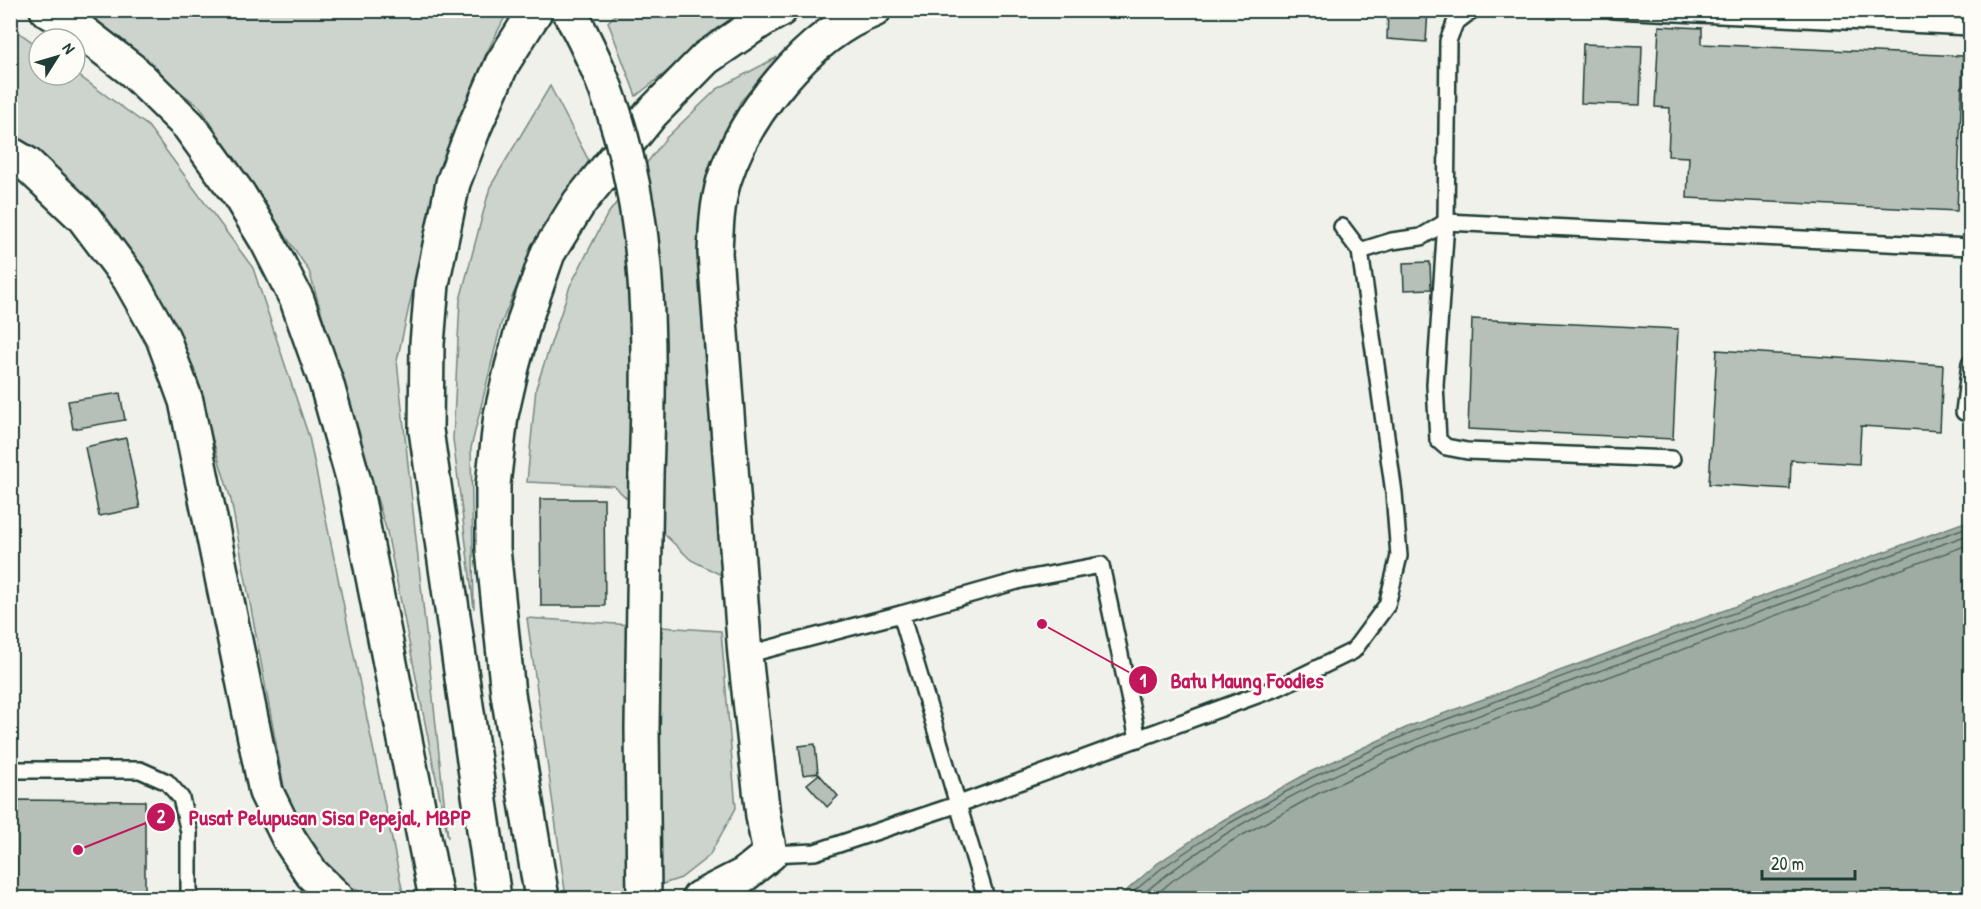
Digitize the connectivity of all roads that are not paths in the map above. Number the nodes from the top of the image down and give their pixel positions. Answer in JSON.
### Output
{"nodes":[{"id":1,"x":47,"y":10,"type":"edge"},
{"id":2,"x":536,"y":10,"type":"edge"},
{"id":3,"x":568,"y":10,"type":"edge"},
{"id":4,"x":780,"y":10,"type":"edge"},
{"id":5,"x":874,"y":10,"type":"edge"},
{"id":6,"x":1472,"y":10,"type":"edge"},
{"id":7,"x":1613,"y":10,"type":"edge"},
{"id":8,"x":1971,"y":27,"type":"edge"},
{"id":9,"x":10,"y":154,"type":"edge"},
{"id":10,"x":1446,"y":222,"type":"junction"},
{"id":11,"x":1342,"y":227,"type":"dead end"},
{"id":12,"x":1971,"y":247,"type":"edge"},
{"id":13,"x":1360,"y":251,"type":"junction"},
{"id":14,"x":1971,"y":363,"type":"edge"},
{"id":15,"x":1964,"y":412,"type":"dead end"},
{"id":16,"x":1672,"y":459,"type":"dead end"},
{"id":17,"x":901,"y":614,"type":"junction"},
{"id":18,"x":745,"y":655,"type":"junction"},
{"id":19,"x":1138,"y":739,"type":"junction"},
{"id":20,"x":12,"y":770,"type":"dead end"},
{"id":21,"x":958,"y":804,"type":"junction"},
{"id":22,"x":770,"y":854,"type":"junction"},
{"id":23,"x":189,"y":898,"type":"edge"},
{"id":24,"x":337,"y":898,"type":"edge"},
{"id":25,"x":436,"y":898,"type":"edge"},
{"id":26,"x":494,"y":898,"type":"edge"},
{"id":27,"x":542,"y":898,"type":"edge"},
{"id":28,"x":644,"y":898,"type":"edge"},
{"id":29,"x":699,"y":898,"type":"edge"},
{"id":30,"x":986,"y":898,"type":"edge"}],
"edges":[{"from":1,"to":25,"type":"main road"},
{"from":2,"to":26,"type":"main road"},
{"from":3,"to":28,"type":"main road","bridge":true},
{"from":4,"to":27,"type":"main road"},
{"from":5,"to":18,"type":"main road"},
{"from":6,"to":10,"type":"lane"},
{"from":7,"to":8,"type":"lane"},
{"from":9,"to":24,"type":"main road"},
{"from":10,"to":12,"type":"lane"},
{"from":10,"to":13,"type":"lane"},
{"from":10,"to":16,"type":"lane"},
{"from":11,"to":13,"type":"lane"},
{"from":13,"to":19,"type":"lane"},
{"from":14,"to":15,"type":"lane"},
{"from":17,"to":18,"type":"lane"},
{"from":17,"to":19,"type":"lane"},
{"from":17,"to":21,"type":"lane"},
{"from":18,"to":22,"type":"main road"},
{"from":19,"to":21,"type":"lane"},
{"from":20,"to":23,"type":"lane"},
{"from":21,"to":22,"type":"lane"},
{"from":21,"to":30,"type":"lane"},
{"from":22,"to":29,"type":"main road"}]}
